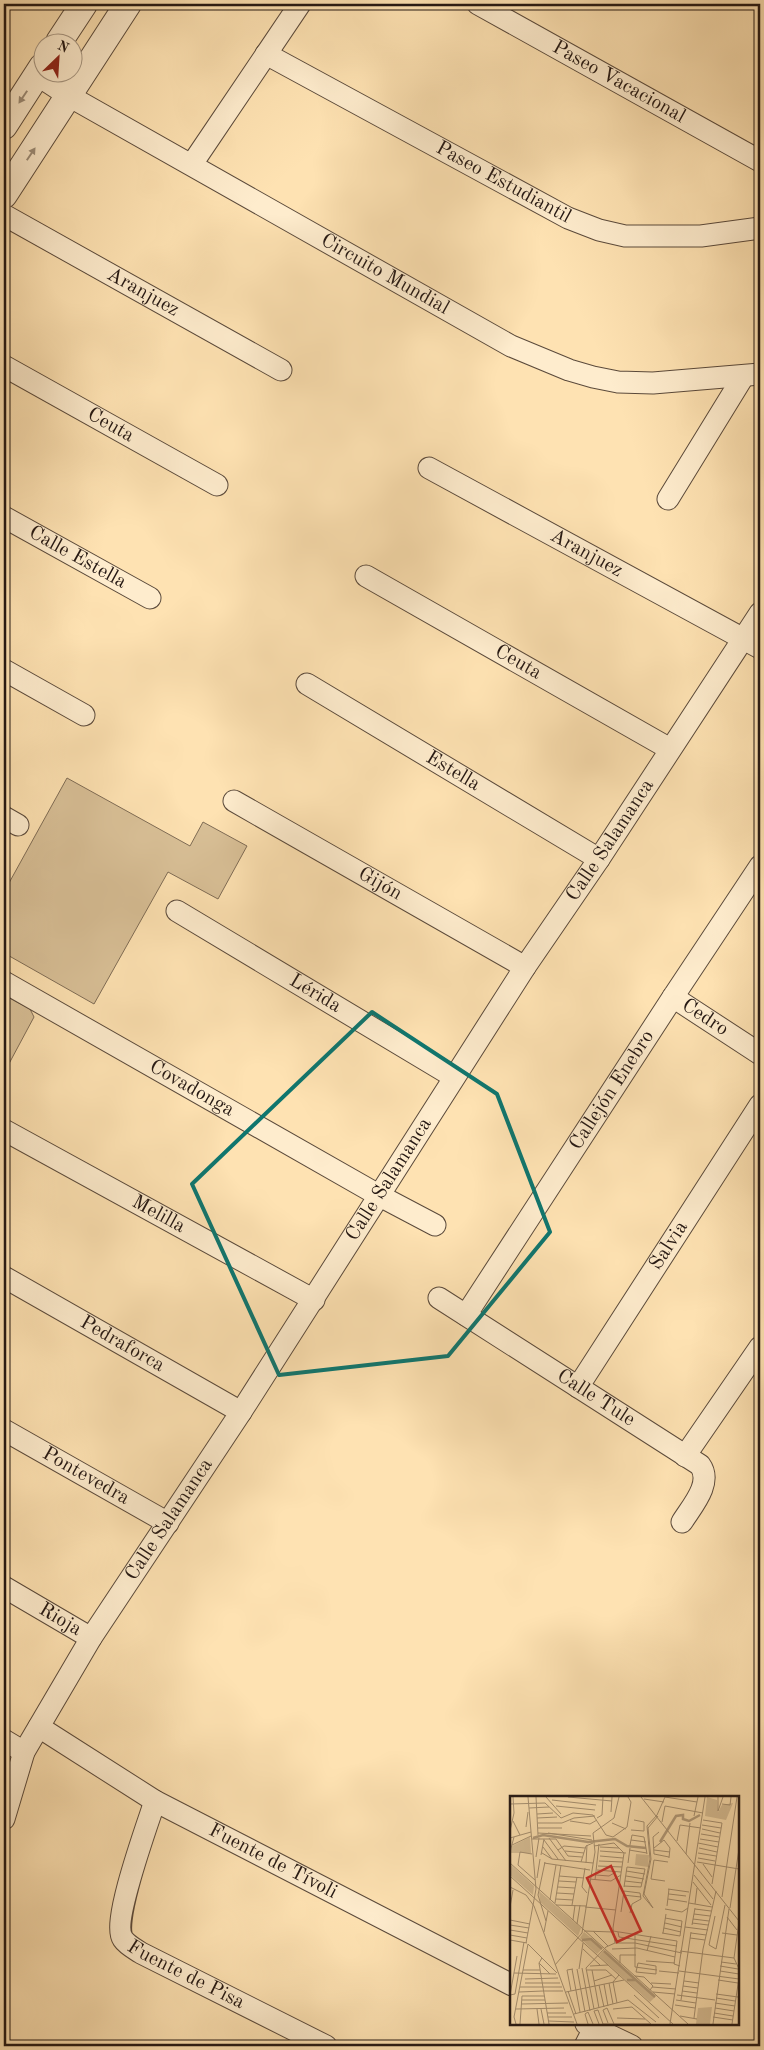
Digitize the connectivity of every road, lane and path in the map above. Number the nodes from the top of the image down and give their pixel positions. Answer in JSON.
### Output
{"nodes":[{"id":1,"x":84,"y":4,"type":"edge"},
{"id":2,"x":128,"y":4,"type":"edge"},
{"id":3,"x":300,"y":4,"type":"edge"},
{"id":4,"x":478,"y":4,"type":"edge"},
{"id":5,"x":66,"y":32,"type":"edge"},
{"id":6,"x":266,"y":54,"type":"junction"},
{"id":7,"x":33,"y":82,"type":"edge"},
{"id":8,"x":53,"y":82,"type":"edge"},
{"id":9,"x":70,"y":96,"type":"junction"},
{"id":10,"x":4,"y":126,"type":"edge"},
{"id":11,"x":760,"y":161,"type":"edge"},
{"id":12,"x":192,"y":164,"type":"junction"},
{"id":13,"x":4,"y":194,"type":"edge"},
{"id":14,"x":4,"y":216,"type":"edge"},
{"id":15,"x":760,"y":228,"type":"edge"},
{"id":16,"x":4,"y":366,"type":"edge"},
{"id":17,"x":281,"y":370,"type":"dead end"},
{"id":18,"x":752,"y":376,"type":"edge"},
{"id":19,"x":429,"y":468,"type":"dead end"},
{"id":20,"x":217,"y":485,"type":"dead end"},
{"id":21,"x":668,"y":500,"type":"dead end"},
{"id":22,"x":4,"y":517,"type":"edge"},
{"id":23,"x":366,"y":576,"type":"dead end"},
{"id":24,"x":150,"y":598,"type":"dead end"},
{"id":25,"x":760,"y":613,"type":"edge"},
{"id":26,"x":752,"y":643,"type":"edge"},
{"id":27,"x":4,"y":670,"type":"edge"},
{"id":28,"x":307,"y":684,"type":"dead end"},
{"id":29,"x":84,"y":715,"type":"dead end"},
{"id":30,"x":670,"y":749,"type":"junction"},
{"id":31,"x":234,"y":801,"type":"dead end"},
{"id":32,"x":599,"y":860,"type":"junction"},
{"id":33,"x":760,"y":866,"type":"edge"},
{"id":34,"x":753,"y":893,"type":"edge"},
{"id":35,"x":178,"y":911,"type":"dead end"},
{"id":36,"x":525,"y":968,"type":"junction"},
{"id":37,"x":4,"y":982,"type":"edge"},
{"id":38,"x":673,"y":996,"type":"junction"},
{"id":39,"x":760,"y":1054,"type":"edge"},
{"id":40,"x":454,"y":1077,"type":"junction"},
{"id":41,"x":760,"y":1105,"type":"edge"},
{"id":42,"x":4,"y":1130,"type":"edge"},
{"id":43,"x":380,"y":1196,"type":"junction"},
{"id":44,"x":435,"y":1225,"type":"dead end"},
{"id":45,"x":4,"y":1278,"type":"edge"},
{"id":46,"x":439,"y":1298,"type":"dead end"},
{"id":47,"x":314,"y":1300,"type":"junction"},
{"id":48,"x":466,"y":1315,"type":"junction"},
{"id":49,"x":760,"y":1346,"type":"edge"},
{"id":50,"x":578,"y":1387,"type":"junction"},
{"id":51,"x":241,"y":1412,"type":"junction"},
{"id":52,"x":4,"y":1430,"type":"edge"},
{"id":53,"x":685,"y":1456,"type":"junction"},
{"id":54,"x":682,"y":1522,"type":"dead end"},
{"id":55,"x":168,"y":1523,"type":"junction"},
{"id":56,"x":4,"y":1587,"type":"edge"},
{"id":57,"x":92,"y":1638,"type":"junction"},
{"id":58,"x":39,"y":1727,"type":"junction"},
{"id":59,"x":4,"y":1740,"type":"edge"},
{"id":60,"x":24,"y":1752,"type":"junction"},
{"id":61,"x":155,"y":1800,"type":"junction"},
{"id":62,"x":4,"y":1818,"type":"edge"},
{"id":63,"x":510,"y":1984,"type":"edge"},
{"id":64,"x":588,"y":2033,"type":"edge"},
{"id":65,"x":326,"y":2046,"type":"edge"},
{"id":66,"x":632,"y":2046,"type":"edge"}],
"edges":[{"from":1,"to":5,"type":"street"},
{"from":2,"to":9,"type":"street"},
{"from":3,"to":6,"type":"street"},
{"from":4,"to":11,"type":"street","name":"Paseo Vacacional"},
{"from":6,"to":12,"type":"street"},
{"from":6,"to":15,"type":"street","name":"Paseo Estudiantil"},
{"from":7,"to":10,"type":"street","one_way":true},
{"from":8,"to":9,"type":"street","name":"Circuito Mundial"},
{"from":9,"to":12,"type":"street","name":"Circuito Mundial"},
{"from":13,"to":9,"type":"street","one_way":true},
{"from":12,"to":18,"type":"street","name":"Circuito Mundial"},
{"from":14,"to":17,"type":"street","name":"Aranjuez"},
{"from":16,"to":20,"type":"street","name":"Ceuta"},
{"from":18,"to":21,"type":"street"},
{"from":19,"to":26,"type":"street","name":"Aranjuez"},
{"from":22,"to":24,"type":"street","name":"Calle Estella"},
{"from":23,"to":30,"type":"street","name":"Ceuta"},
{"from":25,"to":26,"type":"street","name":"Calle Salamanca"},
{"from":26,"to":30,"type":"street","name":"Calle Salamanca"},
{"from":27,"to":29,"type":"street"},
{"from":28,"to":32,"type":"street","name":"Estella"},
{"from":30,"to":32,"type":"street","name":"Calle Salamanca"},
{"from":31,"to":36,"type":"street","name":"Gijón"},
{"from":32,"to":36,"type":"street","name":"Calle Salamanca"},
{"from":33,"to":34,"type":"street","name":"Callejón Enebro"},
{"from":34,"to":38,"type":"street","name":"Callejón Enebro"},
{"from":35,"to":40,"type":"street","name":"Lérida"},
{"from":36,"to":40,"type":"street","name":"Calle Salamanca"},
{"from":37,"to":43,"type":"street","name":"Covadonga"},
{"from":38,"to":39,"type":"street","name":"Cedro"},
{"from":38,"to":48,"type":"street","name":"Callejón Enebro"},
{"from":40,"to":43,"type":"street","name":"Calle Salamanca"},
{"from":41,"to":50,"type":"street","name":"Salvia"},
{"from":42,"to":47,"type":"street","name":"Melilla"},
{"from":43,"to":44,"type":"street","name":"Covadonga"},
{"from":43,"to":47,"type":"street","name":"Calle Salamanca"},
{"from":45,"to":51,"type":"street","name":"Pedraforca"},
{"from":46,"to":48,"type":"street","name":"Calle Tule"},
{"from":47,"to":51,"type":"street","name":"Calle Salamanca"},
{"from":48,"to":50,"type":"street","name":"Calle Tule"},
{"from":49,"to":53,"type":"street"},
{"from":50,"to":53,"type":"street","name":"Calle Tule"},
{"from":51,"to":55,"type":"street","name":"Calle Salamanca"},
{"from":52,"to":55,"type":"street","name":"Pontevedra"},
{"from":53,"to":54,"type":"street","name":"Calle Tule"},
{"from":55,"to":57,"type":"street","name":"Calle Salamanca"},
{"from":56,"to":57,"type":"street","name":"Rioja"},
{"from":57,"to":58,"type":"street","name":"Calle Salamanca"},
{"from":58,"to":60,"type":"street","name":"Calle Salamanca"},
{"from":58,"to":61,"type":"street","name":"Fuente de Tívoli"},
{"from":59,"to":60,"type":"street"},
{"from":60,"to":62,"type":"street","name":"Calle Salamanca"},
{"from":61,"to":63,"type":"street","name":"Fuente de Tívoli"},
{"from":61,"to":65,"type":"street","name":"Fuente de Pisa"},
{"from":64,"to":66,"type":"street"}]}
